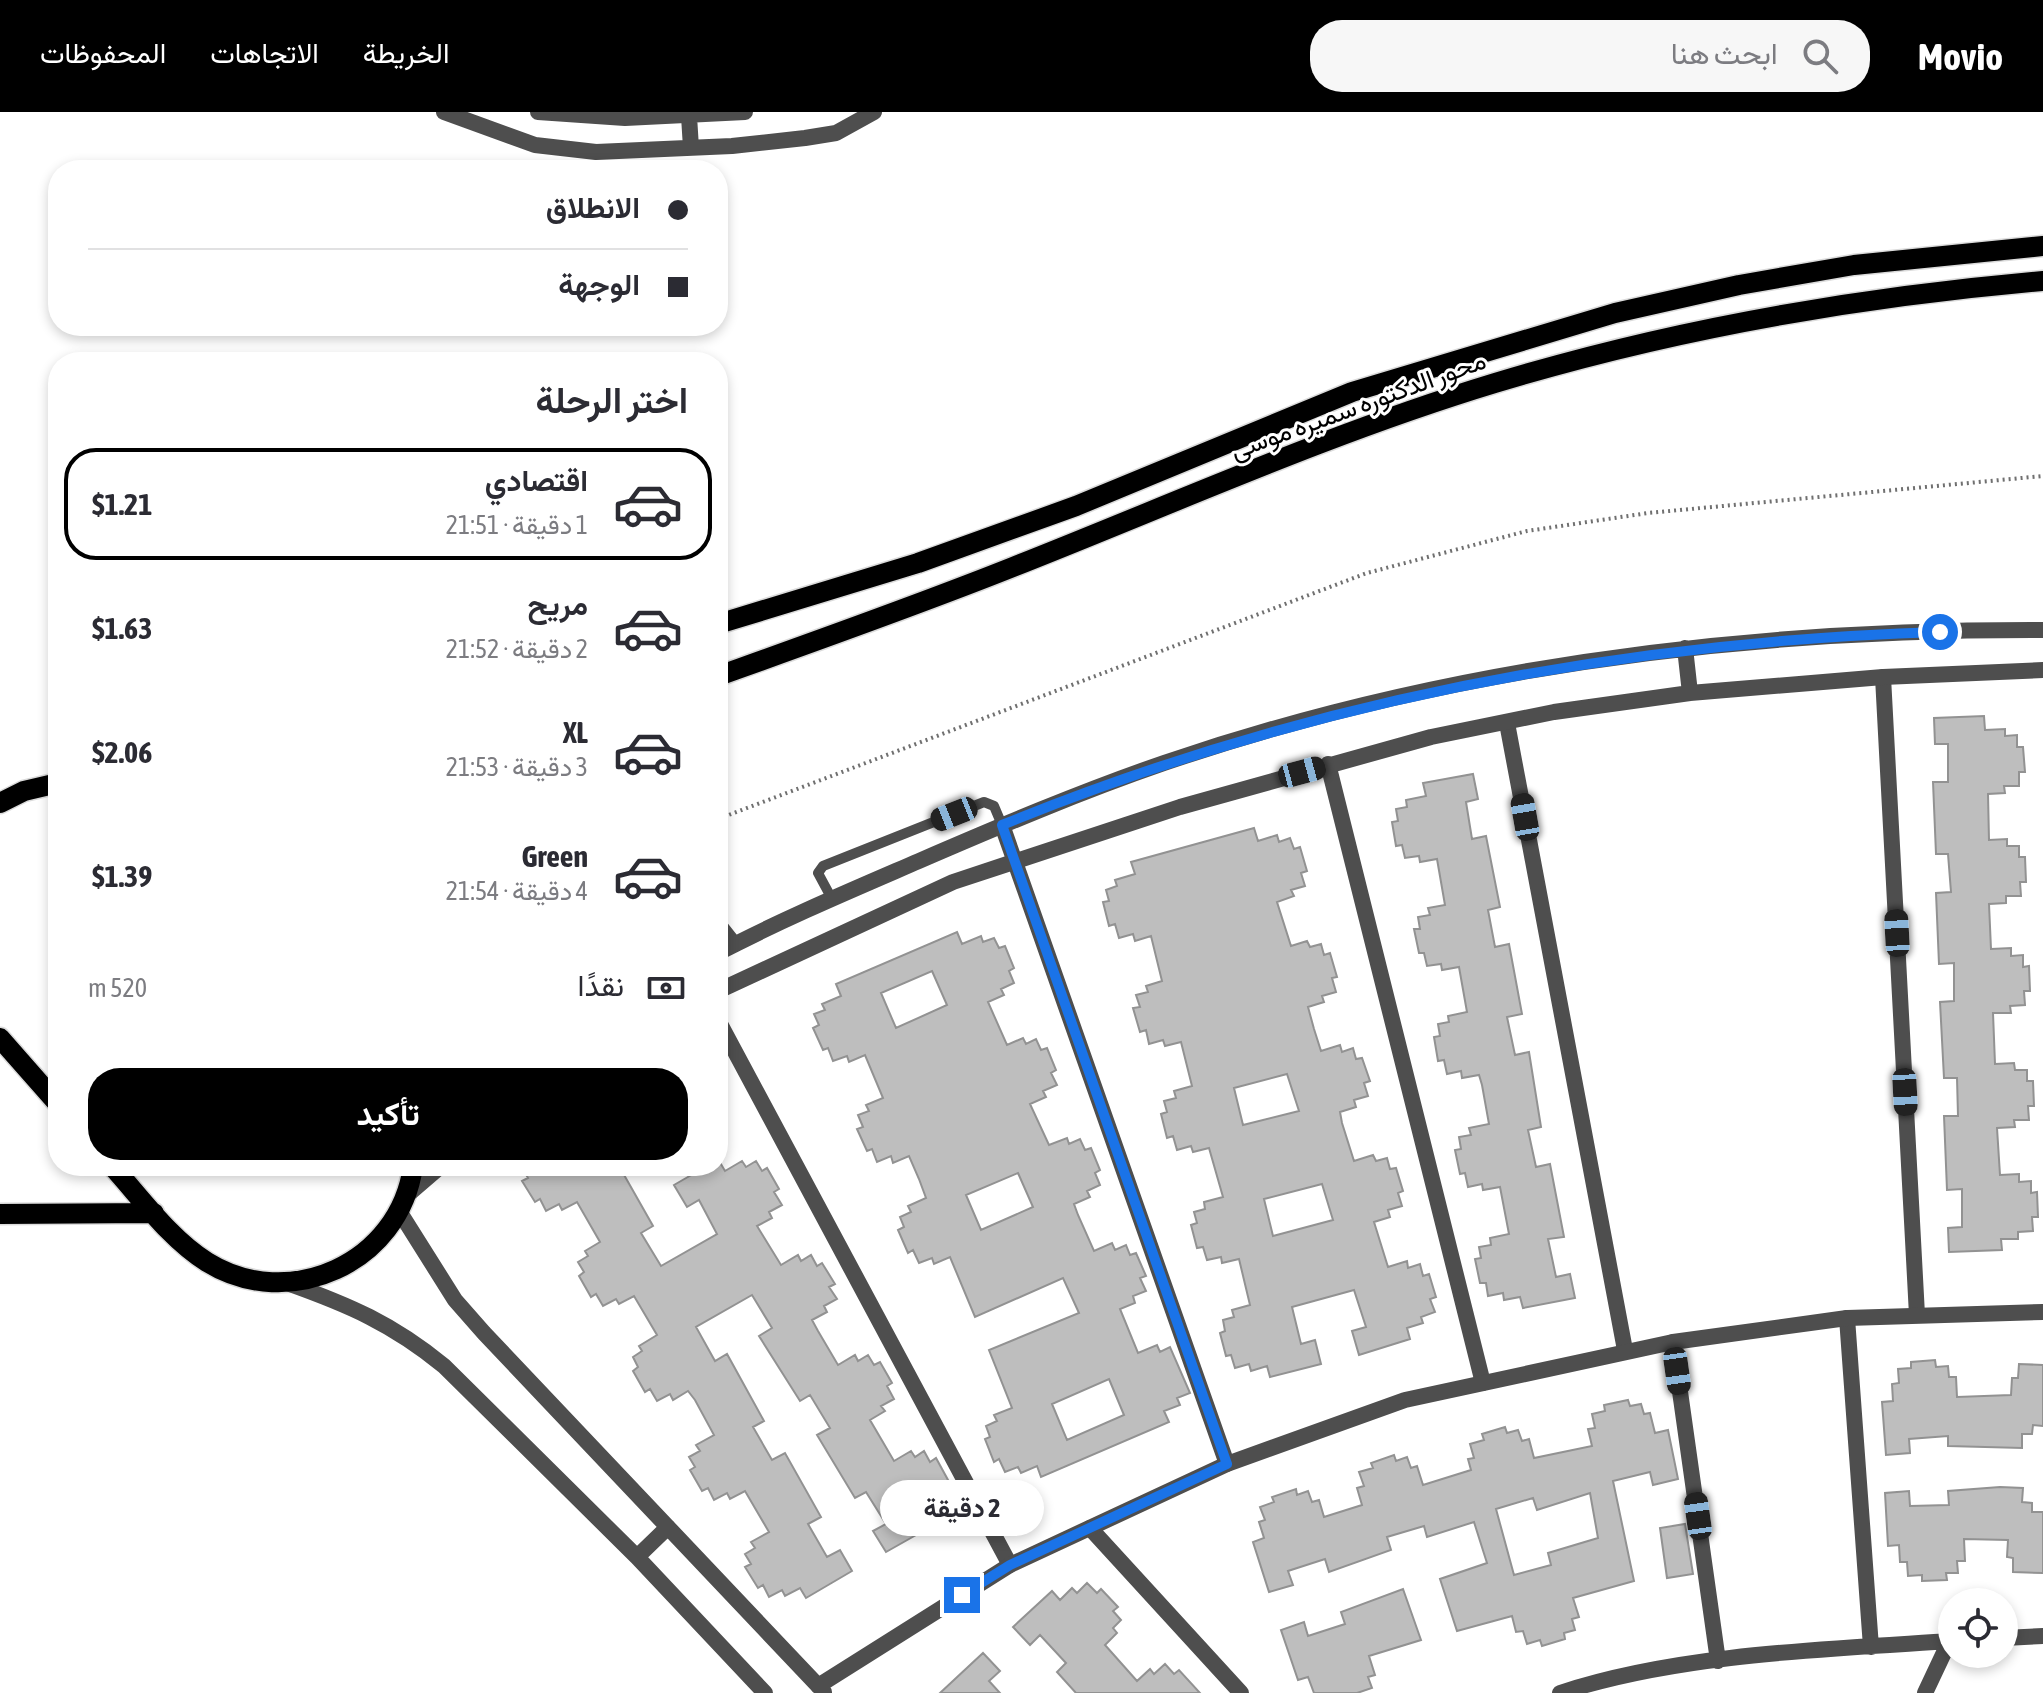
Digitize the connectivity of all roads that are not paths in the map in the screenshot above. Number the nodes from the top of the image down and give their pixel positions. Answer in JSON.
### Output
{"nodes":[{"id":1,"x":444,"y":112,"type":"edge"},
{"id":2,"x":538,"y":112,"type":"edge"},
{"id":3,"x":745,"y":112,"type":"edge"},
{"id":4,"x":874,"y":112,"type":"edge"},
{"id":5,"x":689,"y":116,"type":"junction"},
{"id":6,"x":691,"y":148,"type":"junction"},
{"id":7,"x":2043,"y":246,"type":"edge"},
{"id":8,"x":2043,"y":281,"type":"edge"},
{"id":9,"x":728,"y":621,"type":"edge"},
{"id":10,"x":2043,"y":630,"type":"edge"},
{"id":11,"x":1685,"y":648,"type":"junction"},
{"id":12,"x":2043,"y":670,"type":"edge"},
{"id":13,"x":728,"y":672,"type":"edge"},
{"id":14,"x":1883,"y":677,"type":"junction"},
{"id":15,"x":1690,"y":693,"type":"junction"},
{"id":16,"x":1507,"y":723,"type":"junction"},
{"id":17,"x":1328,"y":764,"type":"junction"},
{"id":18,"x":48,"y":785,"type":"edge"},
{"id":19,"x":0,"y":803,"type":"edge"},
{"id":20,"x":1002,"y":825,"type":"junction"},
{"id":21,"x":1015,"y":862,"type":"junction"},
{"id":22,"x":832,"y":899,"type":"junction"},
{"id":23,"x":728,"y":932,"type":"edge"},
{"id":24,"x":737,"y":943,"type":"junction"},
{"id":25,"x":728,"y":948,"type":"edge"},
{"id":26,"x":728,"y":986,"type":"edge"},
{"id":27,"x":0,"y":1038,"type":"edge"},
{"id":28,"x":728,"y":1039,"type":"edge"},
{"id":29,"x":48,"y":1093,"type":"edge"},
{"id":30,"x":121,"y":1176,"type":"edge"},
{"id":31,"x":410,"y":1176,"type":"edge"},
{"id":32,"x":431,"y":1176,"type":"edge"},
{"id":33,"x":402,"y":1204,"type":"junction"},
{"id":34,"x":154,"y":1213,"type":"junction"},
{"id":35,"x":0,"y":1214,"type":"edge"},
{"id":36,"x":287,"y":1283,"type":"junction"},
{"id":37,"x":2043,"y":1312,"type":"edge"},
{"id":38,"x":1917,"y":1315,"type":"junction"},
{"id":39,"x":1847,"y":1318,"type":"junction"},
{"id":40,"x":1673,"y":1342,"type":"junction"},
{"id":41,"x":1625,"y":1350,"type":"junction"},
{"id":42,"x":1483,"y":1383,"type":"junction"},
{"id":43,"x":1227,"y":1464,"type":"junction"},
{"id":44,"x":668,"y":1527,"type":"junction"},
{"id":45,"x":1090,"y":1528,"type":"junction"},
{"id":46,"x":637,"y":1557,"type":"junction"},
{"id":47,"x":1010,"y":1565,"type":"junction"},
{"id":48,"x":2043,"y":1636,"type":"edge"},
{"id":49,"x":2018,"y":1637,"type":"edge"},
{"id":50,"x":1938,"y":1643,"type":"edge"},
{"id":51,"x":1871,"y":1647,"type":"junction"},
{"id":52,"x":1718,"y":1661,"type":"junction"},
{"id":53,"x":1938,"y":1668,"type":"edge"},
{"id":54,"x":822,"y":1689,"type":"edge"},
{"id":55,"x":765,"y":1693,"type":"edge"},
{"id":56,"x":1241,"y":1693,"type":"edge"},
{"id":57,"x":1560,"y":1693,"type":"edge"},
{"id":58,"x":1925,"y":1693,"type":"edge"}],
"edges":[{"from":1,"to":6,"type":"street"},
{"from":2,"to":5,"type":"street"},
{"from":3,"to":5,"type":"street"},
{"from":4,"to":6,"type":"street"},
{"from":5,"to":6,"type":"street"},
{"from":7,"to":9,"type":"main road","name":"محور الدكتوره سميره موسى"},
{"from":8,"to":13,"type":"main road","name":"محور الدكتوره سميره موسى"},
{"from":10,"to":11,"type":"street"},
{"from":11,"to":15,"type":"street"},
{"from":11,"to":20,"type":"street"},
{"from":12,"to":14,"type":"street"},
{"from":14,"to":15,"type":"street"},
{"from":14,"to":38,"type":"street"},
{"from":15,"to":16,"type":"street"},
{"from":16,"to":17,"type":"street"},
{"from":16,"to":41,"type":"street"},
{"from":17,"to":21,"type":"street"},
{"from":17,"to":42,"type":"street"},
{"from":18,"to":19,"type":"main road"},
{"from":20,"to":21,"type":"street"},
{"from":20,"to":22,"type":"street"},
{"from":20,"to":22,"type":"lane"},
{"from":21,"to":26,"type":"street"},
{"from":21,"to":43,"type":"street"},
{"from":22,"to":24,"type":"street"},
{"from":23,"to":24,"type":"lane"},
{"from":24,"to":25,"type":"street"},
{"from":27,"to":29,"type":"main road"},
{"from":28,"to":47,"type":"street"},
{"from":30,"to":34,"type":"main road"},
{"from":31,"to":33,"type":"main road"},
{"from":32,"to":33,"type":"street"},
{"from":33,"to":36,"type":"main road"},
{"from":33,"to":44,"type":"street"},
{"from":34,"to":35,"type":"main road"},
{"from":34,"to":36,"type":"main road"},
{"from":36,"to":46,"type":"street"},
{"from":37,"to":38,"type":"street"},
{"from":38,"to":39,"type":"street"},
{"from":39,"to":40,"type":"street"},
{"from":39,"to":51,"type":"street"},
{"from":40,"to":41,"type":"street"},
{"from":40,"to":52,"type":"street"},
{"from":41,"to":42,"type":"street"},
{"from":42,"to":43,"type":"street"},
{"from":43,"to":45,"type":"street"},
{"from":44,"to":46,"type":"street"},
{"from":44,"to":54,"type":"street"},
{"from":45,"to":47,"type":"street"},
{"from":45,"to":56,"type":"street"},
{"from":46,"to":55,"type":"street"},
{"from":47,"to":54,"type":"street"},
{"from":48,"to":49,"type":"street"},
{"from":50,"to":51,"type":"street"},
{"from":51,"to":52,"type":"street"},
{"from":52,"to":57,"type":"street"},
{"from":53,"to":58,"type":"street"}]}
